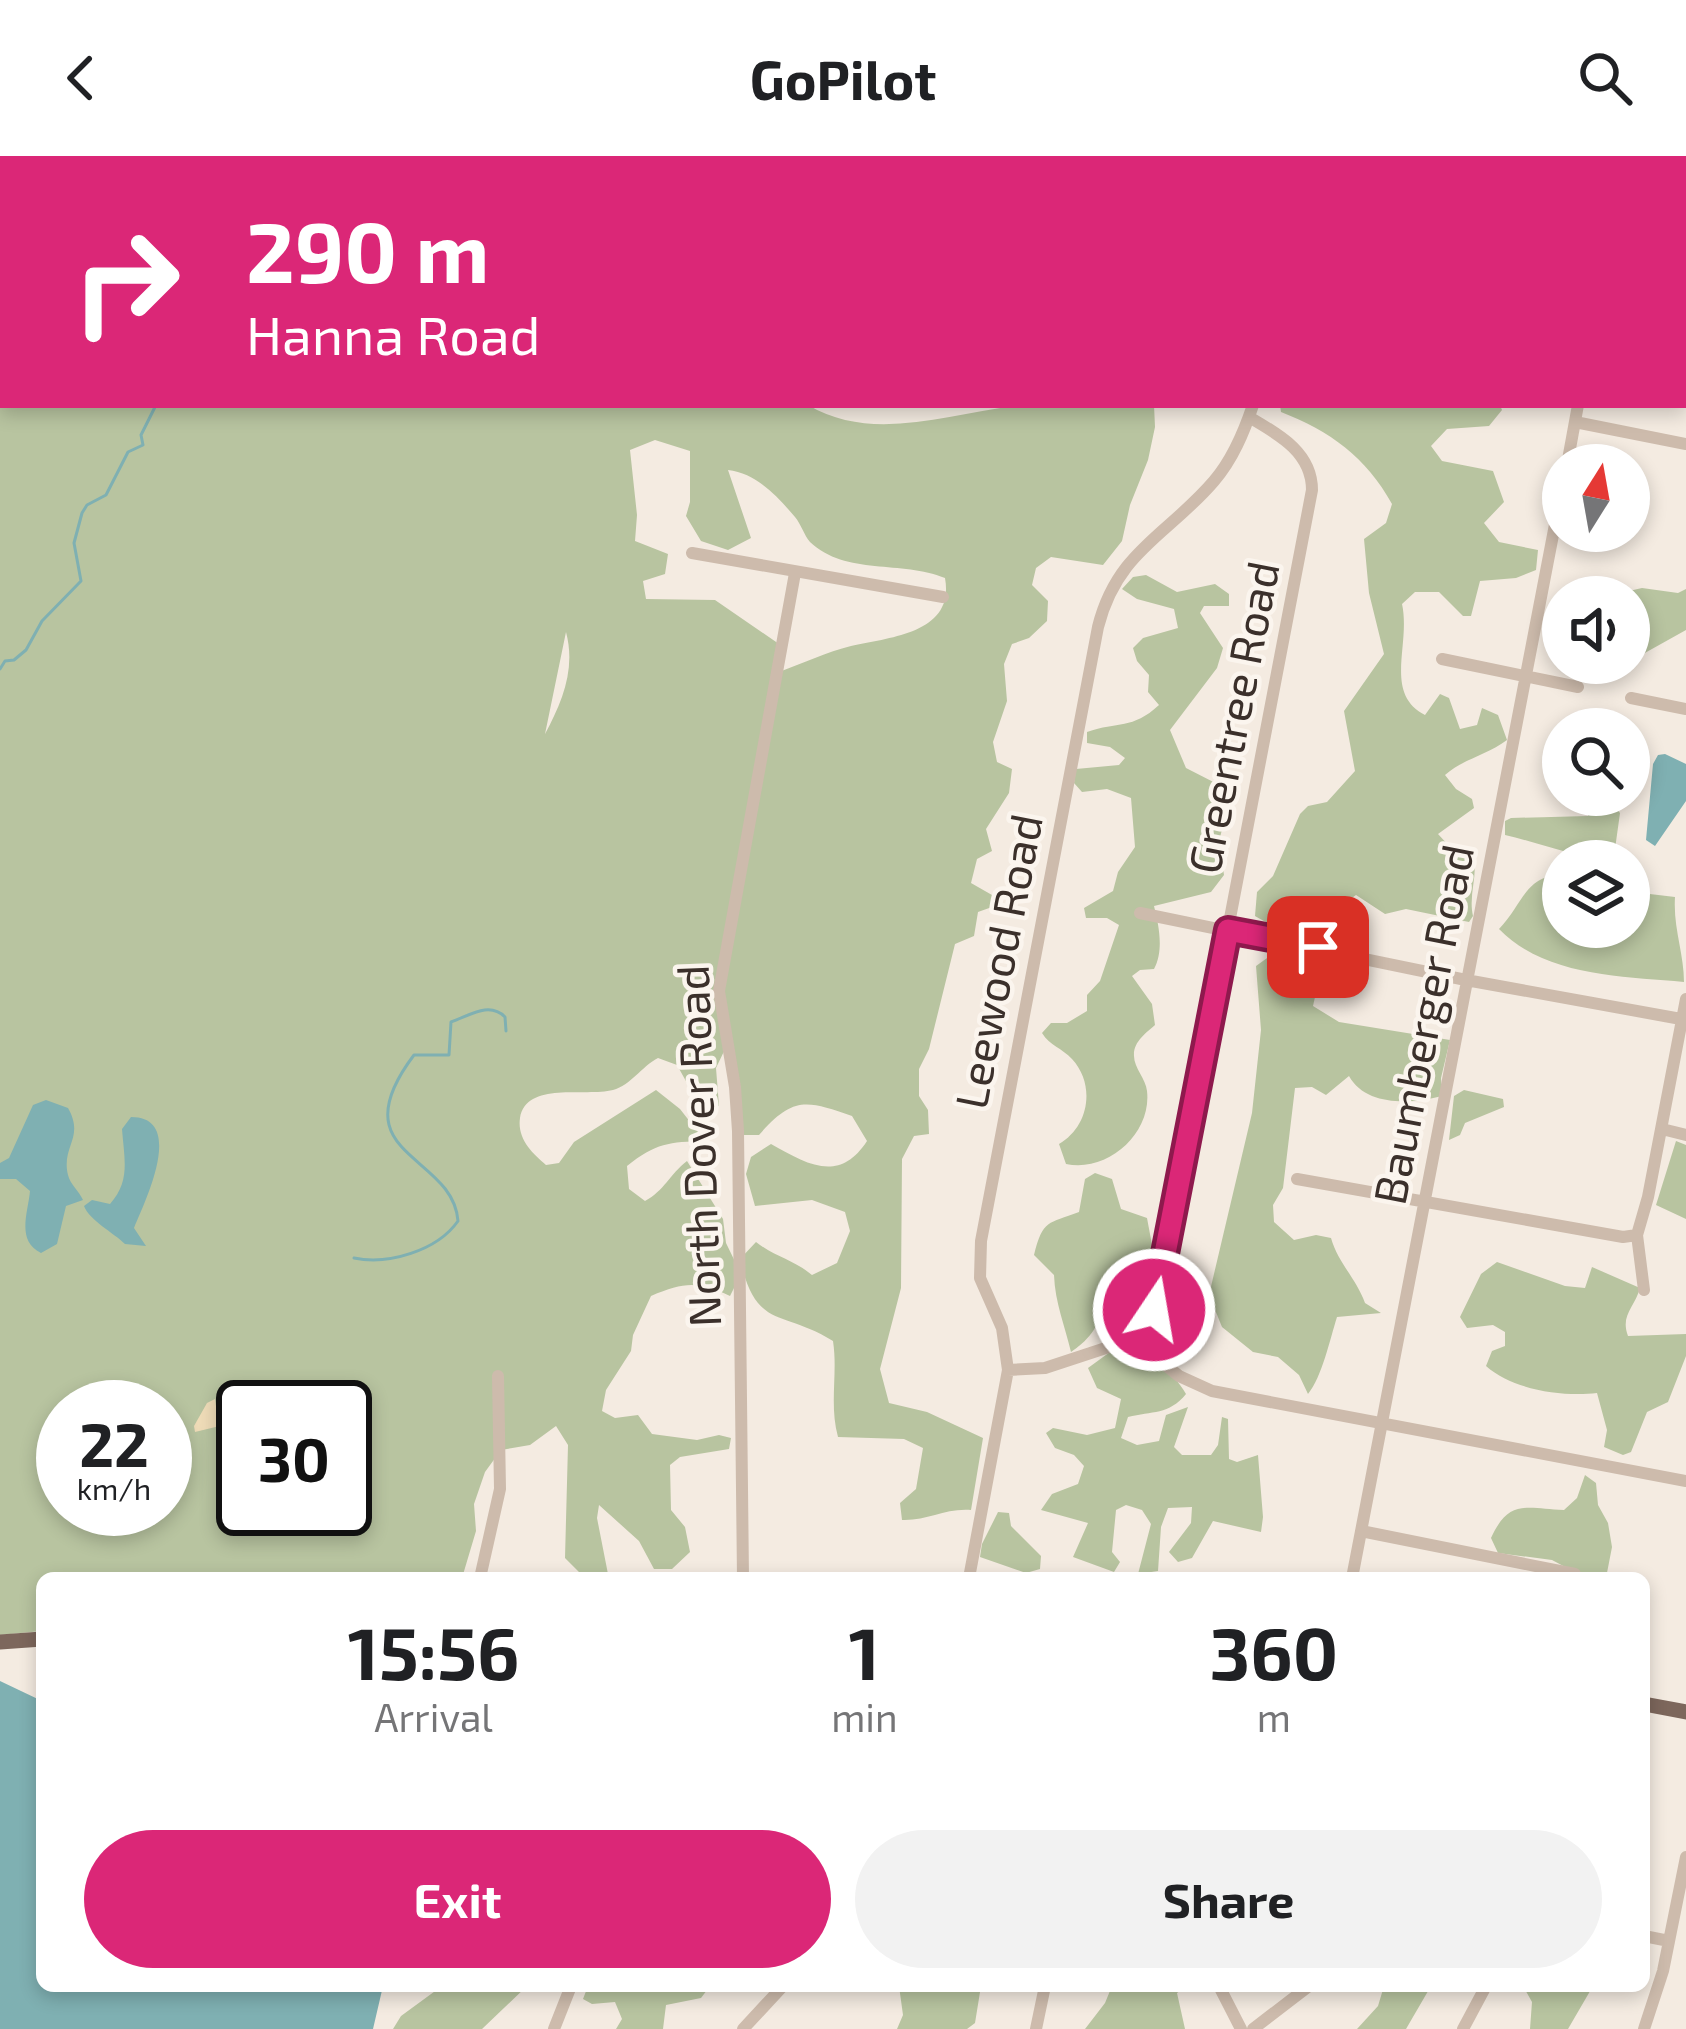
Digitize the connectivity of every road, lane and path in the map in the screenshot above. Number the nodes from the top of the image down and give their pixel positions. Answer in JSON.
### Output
{"nodes":[{"id":1,"x":1577,"y":408,"type":"edge"},
{"id":2,"x":1251,"y":411,"type":"edge"},
{"id":3,"x":1575,"y":422,"type":"junction"},
{"id":4,"x":1571,"y":444,"type":"edge"},
{"id":5,"x":1686,"y":444,"type":"edge"},
{"id":6,"x":1550,"y":552,"type":"edge"},
{"id":7,"x":692,"y":553,"type":"dead end"},
{"id":8,"x":795,"y":573,"type":"junction"},
{"id":9,"x":943,"y":597,"type":"dead end"},
{"id":10,"x":1442,"y":659,"type":"dead end"},
{"id":11,"x":1525,"y":678,"type":"junction"},
{"id":12,"x":1578,"y":687,"type":"dead end"},
{"id":13,"x":1631,"y":698,"type":"dead end"},
{"id":14,"x":1686,"y":709,"type":"edge"},
{"id":15,"x":1140,"y":914,"type":"dead end"},
{"id":16,"x":1228,"y":930,"type":"junction"},
{"id":17,"x":1466,"y":980,"type":"junction"},
{"id":18,"x":1686,"y":999,"type":"edge"},
{"id":19,"x":1682,"y":1019,"type":"junction"},
{"id":20,"x":1662,"y":1129,"type":"junction"},
{"id":21,"x":1686,"y":1135,"type":"edge"},
{"id":22,"x":1297,"y":1179,"type":"dead end"},
{"id":23,"x":1425,"y":1201,"type":"junction"},
{"id":24,"x":1637,"y":1234,"type":"junction"},
{"id":25,"x":1644,"y":1290,"type":"dead end"},
{"id":26,"x":1141,"y":1345,"type":"junction"},
{"id":27,"x":1008,"y":1370,"type":"junction"},
{"id":28,"x":498,"y":1376,"type":"dead end"},
{"id":29,"x":1381,"y":1421,"type":"junction"},
{"id":30,"x":1686,"y":1481,"type":"edge"},
{"id":31,"x":1361,"y":1531,"type":"junction"},
{"id":32,"x":481,"y":1572,"type":"edge"},
{"id":33,"x":743,"y":1572,"type":"edge"},
{"id":34,"x":970,"y":1572,"type":"edge"},
{"id":35,"x":1353,"y":1572,"type":"edge"},
{"id":36,"x":1565,"y":1572,"type":"edge"},
{"id":37,"x":36,"y":1639,"type":"edge"},
{"id":38,"x":0,"y":1642,"type":"edge"},
{"id":39,"x":1650,"y":1705,"type":"edge"},
{"id":40,"x":1686,"y":1712,"type":"edge"},
{"id":41,"x":1686,"y":1857,"type":"edge"},
{"id":42,"x":1650,"y":1937,"type":"edge"},
{"id":43,"x":1669,"y":1941,"type":"junction"},
{"id":44,"x":569,"y":1992,"type":"edge"},
{"id":45,"x":777,"y":1992,"type":"edge"},
{"id":46,"x":1044,"y":1992,"type":"edge"},
{"id":47,"x":1223,"y":1992,"type":"edge"},
{"id":48,"x":1301,"y":1992,"type":"edge"},
{"id":49,"x":1483,"y":1992,"type":"edge"},
{"id":50,"x":554,"y":2029,"type":"edge"},
{"id":51,"x":743,"y":2029,"type":"edge"},
{"id":52,"x":1036,"y":2029,"type":"edge"},
{"id":53,"x":1240,"y":2029,"type":"edge"},
{"id":54,"x":1252,"y":2029,"type":"edge"},
{"id":55,"x":1463,"y":2029,"type":"edge"},
{"id":56,"x":1644,"y":2029,"type":"edge"}],
"edges":[{"from":1,"to":3,"type":"street"},
{"from":2,"to":16,"type":"street","name":"Greentree Road"},
{"from":2,"to":27,"type":"street","name":"Leewood Road"},
{"from":3,"to":4,"type":"street"},
{"from":3,"to":5,"type":"street"},
{"from":6,"to":11,"type":"street","name":"Baumberger Road"},
{"from":7,"to":8,"type":"street"},
{"from":8,"to":9,"type":"street"},
{"from":8,"to":33,"type":"street","name":"North Dover Road"},
{"from":10,"to":11,"type":"street"},
{"from":11,"to":12,"type":"street"},
{"from":11,"to":17,"type":"street","name":"Baumberger Road"},
{"from":13,"to":14,"type":"street"},
{"from":15,"to":16,"type":"street"},
{"from":16,"to":17,"type":"street"},
{"from":16,"to":26,"type":"street","name":"Greentree Road"},
{"from":17,"to":19,"type":"street"},
{"from":17,"to":23,"type":"street","name":"Baumberger Road"},
{"from":18,"to":19,"type":"street"},
{"from":19,"to":20,"type":"street"},
{"from":20,"to":21,"type":"street"},
{"from":20,"to":24,"type":"street"},
{"from":22,"to":23,"type":"street"},
{"from":23,"to":24,"type":"street"},
{"from":23,"to":29,"type":"street","name":"Baumberger Road"},
{"from":24,"to":25,"type":"street"},
{"from":26,"to":27,"type":"street"},
{"from":26,"to":29,"type":"street"},
{"from":27,"to":34,"type":"street","name":"Leewood Road"},
{"from":28,"to":32,"type":"street"},
{"from":29,"to":30,"type":"street"},
{"from":29,"to":31,"type":"street","name":"Baumberger Road"},
{"from":31,"to":35,"type":"street","name":"Baumberger Road"},
{"from":31,"to":36,"type":"street"},
{"from":37,"to":38,"type":"main road"},
{"from":39,"to":40,"type":"main road"},
{"from":41,"to":43,"type":"street"},
{"from":42,"to":43,"type":"street"},
{"from":43,"to":56,"type":"street"},
{"from":44,"to":50,"type":"street"},
{"from":45,"to":51,"type":"street"},
{"from":46,"to":52,"type":"street"},
{"from":47,"to":53,"type":"street"},
{"from":48,"to":54,"type":"street"},
{"from":49,"to":55,"type":"street"}]}
